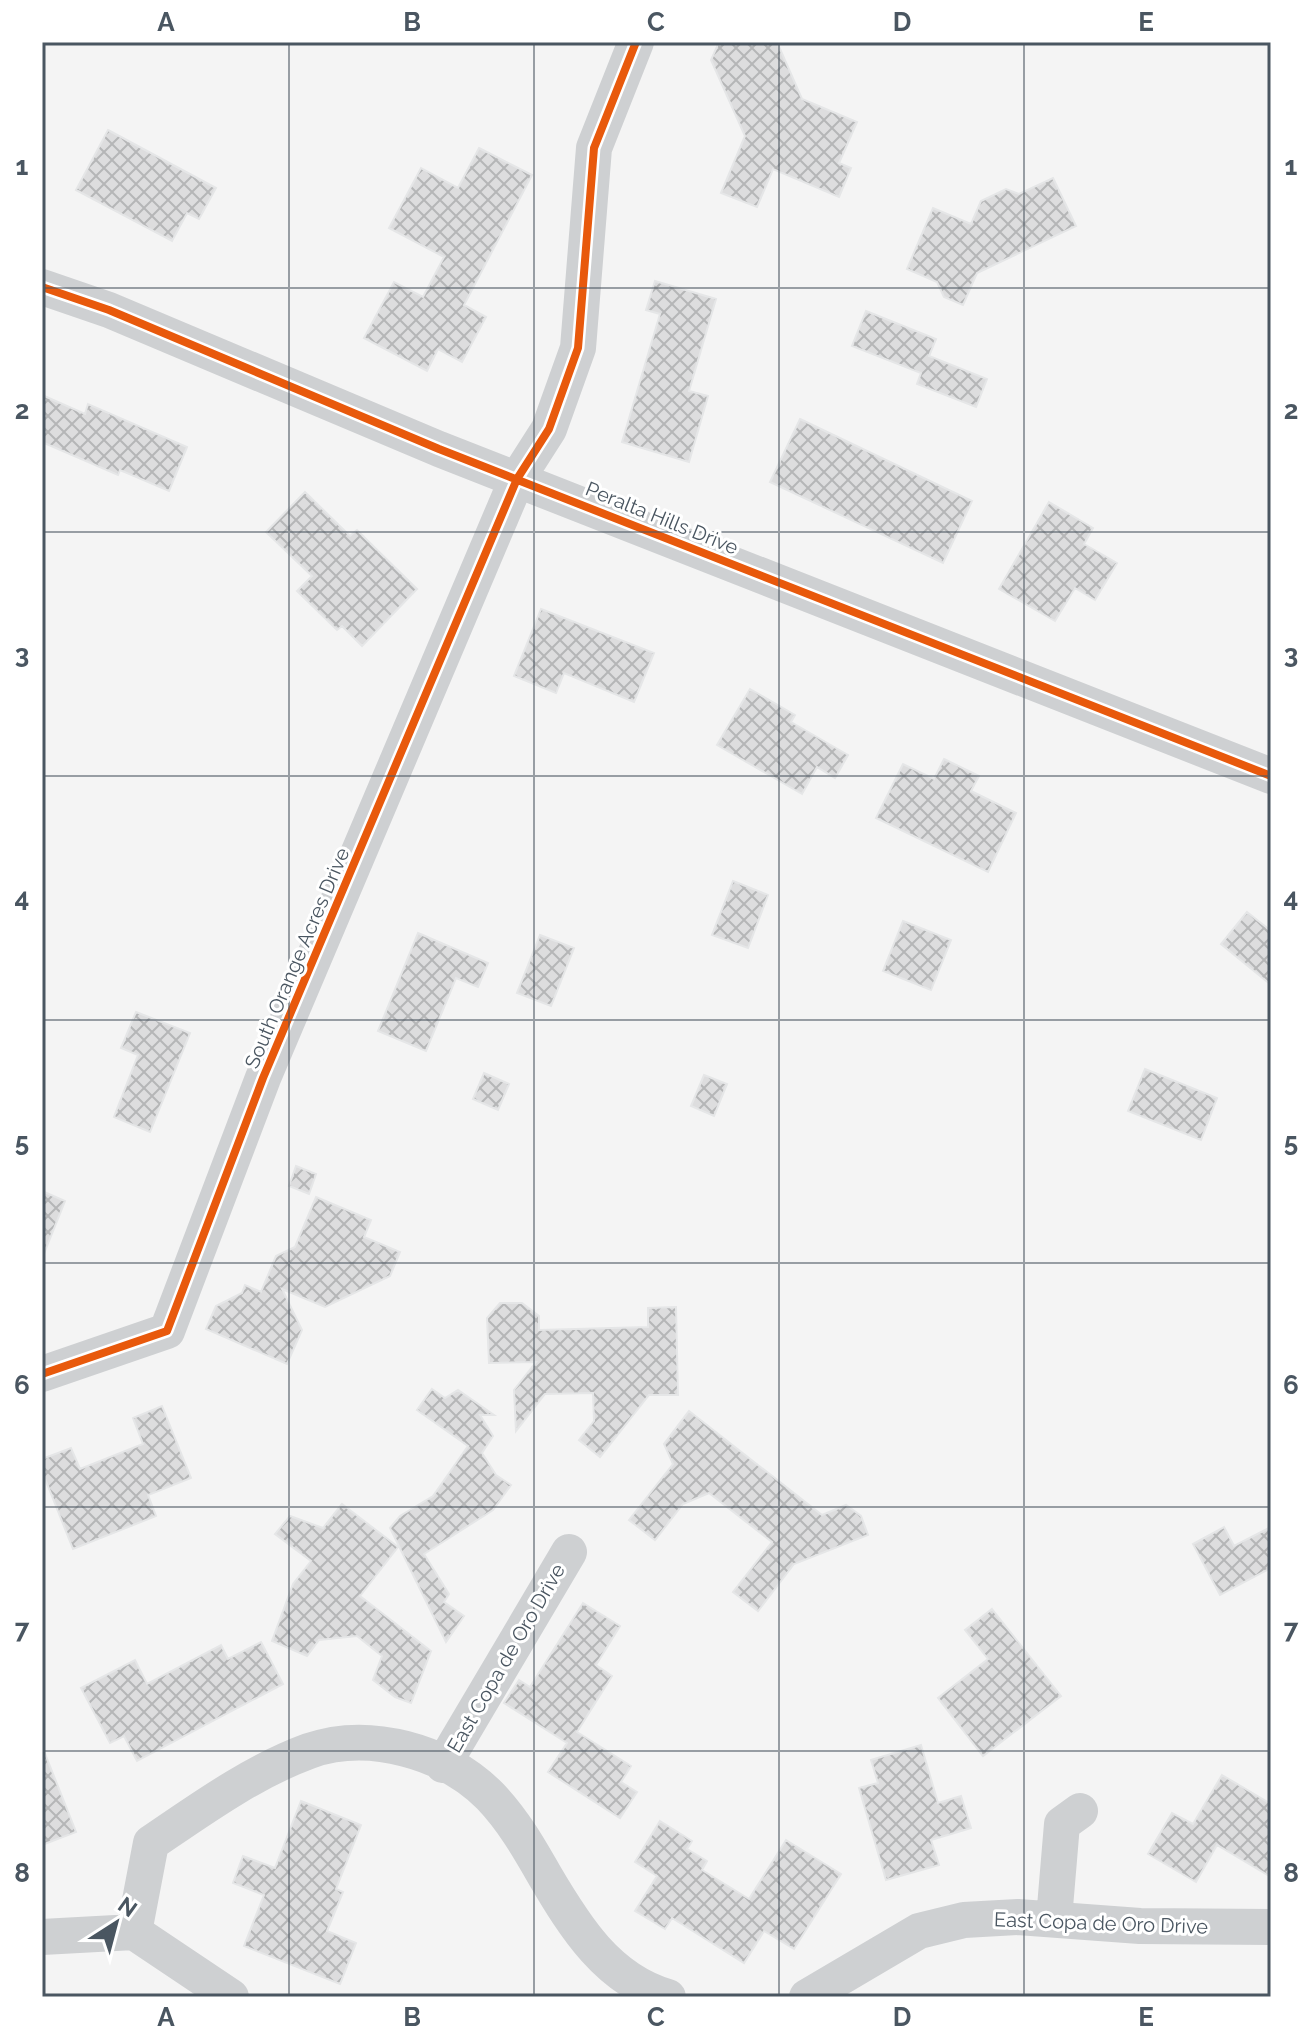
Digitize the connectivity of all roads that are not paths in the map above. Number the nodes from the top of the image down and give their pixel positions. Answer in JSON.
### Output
{"nodes":[{"id":1,"x":636,"y":42,"type":"edge"},
{"id":2,"x":42,"y":287,"type":"edge"},
{"id":3,"x":517,"y":479,"type":"junction"},
{"id":4,"x":1271,"y":776,"type":"edge"},
{"id":5,"x":42,"y":1374,"type":"edge"},
{"id":6,"x":569,"y":1552,"type":"dead end"},
{"id":7,"x":443,"y":1765,"type":"junction"},
{"id":8,"x":1080,"y":1811,"type":"dead end"},
{"id":9,"x":1054,"y":1919,"type":"junction"},
{"id":10,"x":1271,"y":1927,"type":"edge"},
{"id":11,"x":134,"y":1932,"type":"junction"},
{"id":12,"x":42,"y":1937,"type":"edge"},
{"id":13,"x":231,"y":1997,"type":"edge"},
{"id":14,"x":668,"y":1997,"type":"edge"},
{"id":15,"x":807,"y":1997,"type":"edge"}],
"edges":[{"from":1,"to":3,"type":"street"},
{"from":2,"to":3,"type":"street","name":"Peralta Hills Drive"},
{"from":3,"to":4,"type":"street","name":"Peralta Hills Drive"},
{"from":3,"to":5,"type":"street","name":"South Orange Acres Drive"},
{"from":6,"to":7,"type":"street","name":"East Copa de Oro Drive"},
{"from":7,"to":11,"type":"street","name":"East Copa de Oro Drive"},
{"from":7,"to":14,"type":"street","name":"East Copa de Oro Drive"},
{"from":8,"to":9,"type":"street"},
{"from":9,"to":10,"type":"street","name":"East Copa de Oro Drive"},
{"from":9,"to":15,"type":"street","name":"East Copa de Oro Drive"},
{"from":11,"to":12,"type":"street"},
{"from":11,"to":13,"type":"street"}]}
